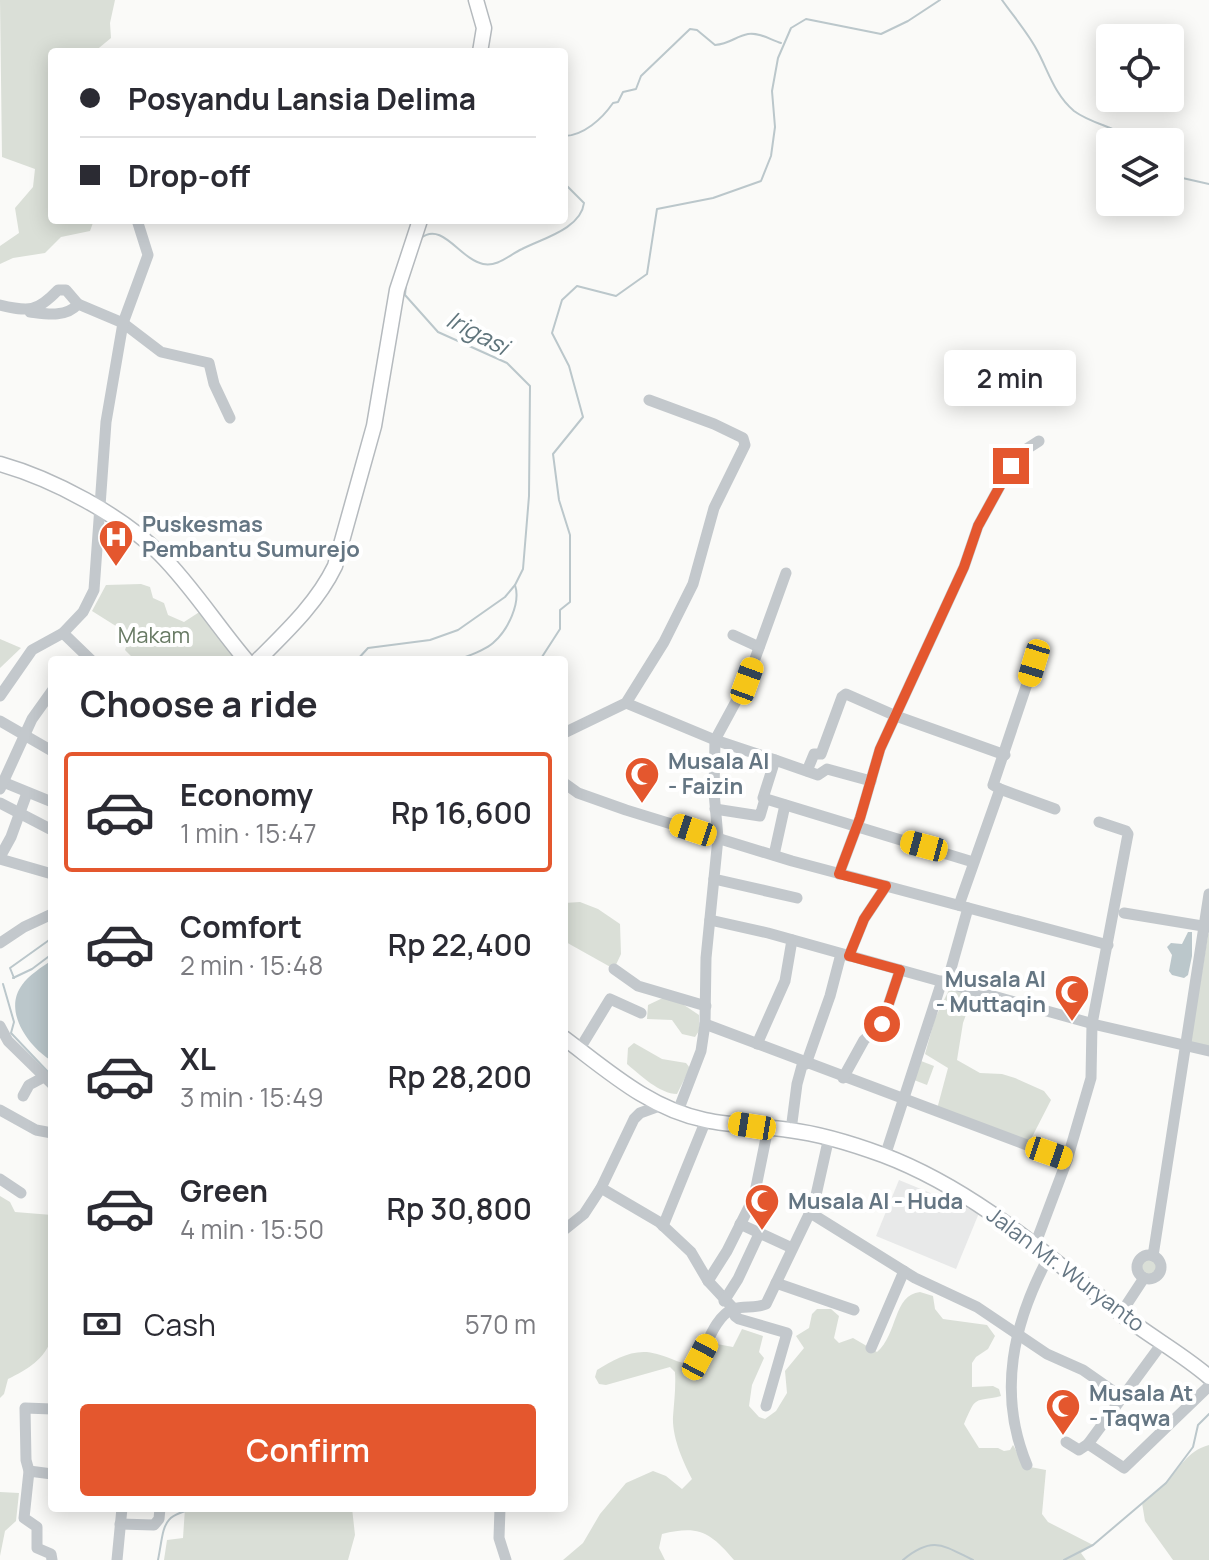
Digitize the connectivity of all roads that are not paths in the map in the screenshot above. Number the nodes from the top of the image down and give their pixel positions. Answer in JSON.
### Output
{"nodes":[{"id":1,"x":476,"y":0,"type":"edge"},
{"id":2,"x":481,"y":48,"type":"edge"},
{"id":3,"x":138,"y":224,"type":"edge"},
{"id":4,"x":419,"y":224,"type":"edge"},
{"id":5,"x":78,"y":304,"type":"junction"},
{"id":6,"x":0,"y":305,"type":"edge"},
{"id":7,"x":25,"y":311,"type":"junction"},
{"id":8,"x":123,"y":323,"type":"junction"},
{"id":9,"x":649,"y":400,"type":"dead end"},
{"id":10,"x":230,"y":418,"type":"dead end"},
{"id":11,"x":1039,"y":441,"type":"dead end"},
{"id":12,"x":0,"y":464,"type":"edge"},
{"id":13,"x":98,"y":507,"type":"junction"},
{"id":14,"x":786,"y":573,"type":"dead end"},
{"id":15,"x":63,"y":633,"type":"junction"},
{"id":16,"x":733,"y":635,"type":"dead end"},
{"id":17,"x":759,"y":647,"type":"junction"},
{"id":18,"x":86,"y":656,"type":"edge"},
{"id":19,"x":243,"y":656,"type":"edge"},
{"id":20,"x":262,"y":656,"type":"edge"},
{"id":21,"x":1034,"y":663,"type":"dead end"},
{"id":22,"x":0,"y":696,"type":"edge"},
{"id":23,"x":48,"y":697,"type":"edge"},
{"id":24,"x":626,"y":703,"type":"junction"},
{"id":25,"x":896,"y":716,"type":"junction"},
{"id":26,"x":0,"y":721,"type":"edge"},
{"id":27,"x":568,"y":731,"type":"edge"},
{"id":28,"x":25,"y":736,"type":"junction"},
{"id":29,"x":715,"y":740,"type":"junction"},
{"id":30,"x":48,"y":749,"type":"edge"},
{"id":31,"x":1005,"y":755,"type":"junction"},
{"id":32,"x":775,"y":760,"type":"junction"},
{"id":33,"x":807,"y":771,"type":"junction"},
{"id":34,"x":871,"y":781,"type":"junction"},
{"id":35,"x":2,"y":785,"type":"edge"},
{"id":36,"x":568,"y":786,"type":"edge"},
{"id":37,"x":1000,"y":789,"type":"junction"},
{"id":38,"x":27,"y":793,"type":"junction"},
{"id":39,"x":765,"y":799,"type":"junction"},
{"id":40,"x":48,"y":801,"type":"edge"},
{"id":41,"x":0,"y":803,"type":"edge"},
{"id":42,"x":785,"y":805,"type":"junction"},
{"id":43,"x":715,"y":809,"type":"junction"},
{"id":44,"x":1055,"y":809,"type":"dead end"},
{"id":45,"x":20,"y":814,"type":"junction"},
{"id":46,"x":1099,"y":822,"type":"dead end"},
{"id":47,"x":856,"y":827,"type":"junction"},
{"id":48,"x":48,"y":828,"type":"edge"},
{"id":49,"x":718,"y":838,"type":"junction"},
{"id":50,"x":774,"y":855,"type":"junction"},
{"id":51,"x":0,"y":858,"type":"edge"},
{"id":52,"x":973,"y":862,"type":"junction"},
{"id":53,"x":48,"y":873,"type":"edge"},
{"id":54,"x":839,"y":874,"type":"junction"},
{"id":55,"x":714,"y":879,"type":"junction"},
{"id":56,"x":886,"y":886,"type":"junction"},
{"id":57,"x":1209,"y":894,"type":"edge"},
{"id":58,"x":797,"y":898,"type":"dead end"},
{"id":59,"x":964,"y":907,"type":"junction"},
{"id":60,"x":1124,"y":913,"type":"dead end"},
{"id":61,"x":48,"y":916,"type":"edge"},
{"id":62,"x":710,"y":920,"type":"junction"},
{"id":63,"x":1206,"y":927,"type":"edge"},
{"id":64,"x":792,"y":940,"type":"junction"},
{"id":65,"x":0,"y":943,"type":"edge"},
{"id":66,"x":1108,"y":945,"type":"junction"},
{"id":67,"x":845,"y":955,"type":"junction"},
{"id":68,"x":614,"y":969,"type":"dead end"},
{"id":69,"x":900,"y":970,"type":"junction"},
{"id":70,"x":945,"y":982,"type":"junction"},
{"id":71,"x":706,"y":1006,"type":"junction"},
{"id":72,"x":641,"y":1013,"type":"dead end"},
{"id":73,"x":705,"y":1024,"type":"junction"},
{"id":74,"x":1092,"y":1024,"type":"junction"},
{"id":75,"x":2,"y":1034,"type":"edge"},
{"id":76,"x":568,"y":1041,"type":"edge"},
{"id":77,"x":757,"y":1044,"type":"junction"},
{"id":78,"x":1187,"y":1047,"type":"junction"},
{"id":79,"x":579,"y":1050,"type":"junction"},
{"id":80,"x":1209,"y":1051,"type":"edge"},
{"id":81,"x":804,"y":1063,"type":"junction"},
{"id":82,"x":843,"y":1078,"type":"junction"},
{"id":83,"x":48,"y":1079,"type":"edge"},
{"id":84,"x":23,"y":1096,"type":"dead end"},
{"id":85,"x":904,"y":1100,"type":"junction"},
{"id":86,"x":662,"y":1105,"type":"junction"},
{"id":87,"x":0,"y":1110,"type":"edge"},
{"id":88,"x":678,"y":1111,"type":"junction"},
{"id":89,"x":706,"y":1120,"type":"junction"},
{"id":90,"x":768,"y":1128,"type":"junction"},
{"id":91,"x":791,"y":1130,"type":"junction"},
{"id":92,"x":48,"y":1132,"type":"edge"},
{"id":93,"x":829,"y":1137,"type":"junction"},
{"id":94,"x":885,"y":1156,"type":"junction"},
{"id":95,"x":1067,"y":1160,"type":"junction"},
{"id":96,"x":0,"y":1179,"type":"edge"},
{"id":97,"x":601,"y":1188,"type":"junction"},
{"id":98,"x":21,"y":1193,"type":"dead end"},
{"id":99,"x":809,"y":1212,"type":"junction"},
{"id":100,"x":740,"y":1224,"type":"junction"},
{"id":101,"x":663,"y":1226,"type":"junction"},
{"id":102,"x":568,"y":1227,"type":"edge"},
{"id":103,"x":759,"y":1234,"type":"junction"},
{"id":104,"x":1035,"y":1245,"type":"junction"},
{"id":105,"x":792,"y":1248,"type":"junction"},
{"id":106,"x":1049,"y":1256,"type":"junction"},
{"id":107,"x":1153,"y":1256,"type":"junction"},
{"id":108,"x":904,"y":1271,"type":"junction"},
{"id":109,"x":1144,"y":1278,"type":"junction"},
{"id":110,"x":708,"y":1281,"type":"junction"},
{"id":111,"x":776,"y":1283,"type":"junction"},
{"id":112,"x":729,"y":1305,"type":"junction"},
{"id":113,"x":854,"y":1310,"type":"dead end"},
{"id":114,"x":1121,"y":1313,"type":"junction"},
{"id":115,"x":1016,"y":1334,"type":"junction"},
{"id":116,"x":1163,"y":1342,"type":"junction"},
{"id":117,"x":871,"y":1348,"type":"dead end"},
{"id":118,"x":700,"y":1357,"type":"dead end"},
{"id":119,"x":1209,"y":1377,"type":"edge"},
{"id":120,"x":1209,"y":1386,"type":"edge"},
{"id":121,"x":1123,"y":1398,"type":"junction"},
{"id":122,"x":766,"y":1406,"type":"dead end"},
{"id":123,"x":48,"y":1409,"type":"edge"},
{"id":124,"x":1066,"y":1442,"type":"dead end"},
{"id":125,"x":1088,"y":1444,"type":"junction"},
{"id":126,"x":1027,"y":1465,"type":"dead end"},
{"id":127,"x":29,"y":1471,"type":"junction"},
{"id":128,"x":48,"y":1473,"type":"edge"},
{"id":129,"x":122,"y":1512,"type":"edge"},
{"id":130,"x":160,"y":1512,"type":"edge"},
{"id":131,"x":500,"y":1512,"type":"edge"},
{"id":132,"x":120,"y":1524,"type":"junction"},
{"id":133,"x":52,"y":1560,"type":"edge"},
{"id":134,"x":117,"y":1560,"type":"edge"},
{"id":135,"x":506,"y":1560,"type":"edge"}],
"edges":[{"from":1,"to":2,"type":"main road"},
{"from":3,"to":8,"type":"street"},
{"from":4,"to":20,"type":"main road"},
{"from":5,"to":7,"type":"street"},
{"from":5,"to":7,"type":"street"},
{"from":5,"to":8,"type":"street"},
{"from":6,"to":7,"type":"street"},
{"from":8,"to":10,"type":"street"},
{"from":8,"to":13,"type":"street"},
{"from":9,"to":24,"type":"street"},
{"from":11,"to":25,"type":"street"},
{"from":12,"to":13,"type":"main road"},
{"from":13,"to":15,"type":"street"},
{"from":13,"to":19,"type":"main road"},
{"from":14,"to":17,"type":"street"},
{"from":15,"to":18,"type":"street"},
{"from":15,"to":22,"type":"street"},
{"from":16,"to":17,"type":"street"},
{"from":17,"to":29,"type":"street"},
{"from":21,"to":31,"type":"street"},
{"from":23,"to":28,"type":"street"},
{"from":24,"to":27,"type":"street"},
{"from":24,"to":29,"type":"street"},
{"from":25,"to":31,"type":"street"},
{"from":25,"to":33,"type":"street"},
{"from":25,"to":34,"type":"street"},
{"from":26,"to":28,"type":"street"},
{"from":28,"to":30,"type":"street"},
{"from":28,"to":35,"type":"street"},
{"from":29,"to":32,"type":"street"},
{"from":29,"to":43,"type":"street"},
{"from":31,"to":37,"type":"street"},
{"from":32,"to":33,"type":"street"},
{"from":32,"to":39,"type":"street"},
{"from":33,"to":34,"type":"street"},
{"from":34,"to":47,"type":"street"},
{"from":35,"to":38,"type":"street"},
{"from":36,"to":49,"type":"street"},
{"from":37,"to":44,"type":"street"},
{"from":37,"to":52,"type":"street"},
{"from":38,"to":40,"type":"street"},
{"from":38,"to":45,"type":"street"},
{"from":39,"to":42,"type":"street"},
{"from":39,"to":43,"type":"street"},
{"from":41,"to":45,"type":"street"},
{"from":42,"to":47,"type":"street"},
{"from":42,"to":50,"type":"street"},
{"from":43,"to":49,"type":"street"},
{"from":45,"to":48,"type":"street"},
{"from":45,"to":51,"type":"street"},
{"from":46,"to":66,"type":"street"},
{"from":47,"to":52,"type":"street"},
{"from":47,"to":54,"type":"street"},
{"from":49,"to":50,"type":"street"},
{"from":49,"to":55,"type":"street"},
{"from":50,"to":54,"type":"street"},
{"from":51,"to":53,"type":"street"},
{"from":52,"to":59,"type":"street"},
{"from":54,"to":56,"type":"street"},
{"from":55,"to":58,"type":"street"},
{"from":55,"to":62,"type":"street"},
{"from":56,"to":59,"type":"street"},
{"from":56,"to":67,"type":"street"},
{"from":57,"to":63,"type":"street"},
{"from":59,"to":66,"type":"street"},
{"from":59,"to":70,"type":"street"},
{"from":60,"to":63,"type":"street"},
{"from":61,"to":65,"type":"street"},
{"from":62,"to":64,"type":"street"},
{"from":62,"to":71,"type":"street"},
{"from":63,"to":78,"type":"street"},
{"from":64,"to":67,"type":"street"},
{"from":64,"to":77,"type":"street"},
{"from":66,"to":74,"type":"street"},
{"from":67,"to":69,"type":"street"},
{"from":67,"to":81,"type":"street"},
{"from":68,"to":71,"type":"street"},
{"from":69,"to":70,"type":"street"},
{"from":69,"to":82,"type":"street"},
{"from":70,"to":74,"type":"street"},
{"from":70,"to":85,"type":"street"},
{"from":71,"to":73,"type":"street"},
{"from":72,"to":79,"type":"street"},
{"from":73,"to":77,"type":"street"},
{"from":73,"to":88,"type":"street"},
{"from":74,"to":78,"type":"street"},
{"from":74,"to":95,"type":"street"},
{"from":75,"to":83,"type":"street"},
{"from":76,"to":79,"type":"main road","name":"Jalan Mr. Wuryanto"},
{"from":77,"to":81,"type":"street"},
{"from":78,"to":80,"type":"street"},
{"from":78,"to":107,"type":"street"},
{"from":79,"to":86,"type":"main road","name":"Jalan Mr. Wuryanto"},
{"from":81,"to":82,"type":"street"},
{"from":81,"to":91,"type":"street"},
{"from":82,"to":85,"type":"street"},
{"from":83,"to":84,"type":"street"},
{"from":85,"to":94,"type":"street"},
{"from":85,"to":95,"type":"street"},
{"from":86,"to":88,"type":"main road","name":"Jalan Mr. Wuryanto"},
{"from":86,"to":97,"type":"street"},
{"from":87,"to":92,"type":"street"},
{"from":88,"to":89,"type":"main road","name":"Jalan Mr. Wuryanto"},
{"from":89,"to":90,"type":"main road","name":"Jalan Mr. Wuryanto"},
{"from":89,"to":101,"type":"street"},
{"from":90,"to":91,"type":"main road","name":"Jalan Mr. Wuryanto"},
{"from":90,"to":100,"type":"street"},
{"from":91,"to":93,"type":"main road","name":"Jalan Mr. Wuryanto"},
{"from":93,"to":94,"type":"main road","name":"Jalan Mr. Wuryanto"},
{"from":93,"to":99,"type":"street"},
{"from":94,"to":104,"type":"main road","name":"Jalan Mr. Wuryanto"},
{"from":95,"to":104,"type":"street"},
{"from":96,"to":98,"type":"street"},
{"from":97,"to":101,"type":"street"},
{"from":97,"to":102,"type":"street"},
{"from":99,"to":105,"type":"street"},
{"from":99,"to":108,"type":"street"},
{"from":100,"to":103,"type":"street"},
{"from":100,"to":110,"type":"street"},
{"from":101,"to":110,"type":"street"},
{"from":103,"to":105,"type":"street"},
{"from":103,"to":112,"type":"street"},
{"from":104,"to":106,"type":"main road","name":"Jalan Mr. Wuryanto"},
{"from":105,"to":111,"type":"street"},
{"from":106,"to":114,"type":"main road","name":"Jalan Mr. Wuryanto"},
{"from":106,"to":115,"type":"street"},
{"from":107,"to":109,"type":"street"},
{"from":107,"to":109,"type":"street"},
{"from":108,"to":115,"type":"street"},
{"from":108,"to":117,"type":"street"},
{"from":109,"to":114,"type":"street"},
{"from":110,"to":112,"type":"street"},
{"from":111,"to":112,"type":"street"},
{"from":111,"to":113,"type":"street"},
{"from":112,"to":118,"type":"street"},
{"from":112,"to":122,"type":"street"},
{"from":114,"to":116,"type":"main road","name":"Jalan Mr. Wuryanto"},
{"from":115,"to":121,"type":"street"},
{"from":115,"to":126,"type":"street"},
{"from":116,"to":119,"type":"main road","name":"Jalan Mr. Wuryanto"},
{"from":116,"to":121,"type":"street"},
{"from":120,"to":125,"type":"street"},
{"from":121,"to":125,"type":"street"},
{"from":123,"to":127,"type":"street"},
{"from":124,"to":125,"type":"street"},
{"from":127,"to":128,"type":"street"},
{"from":127,"to":133,"type":"street"},
{"from":129,"to":132,"type":"street"},
{"from":130,"to":132,"type":"street"},
{"from":131,"to":135,"type":"street"},
{"from":132,"to":134,"type":"street"}]}
